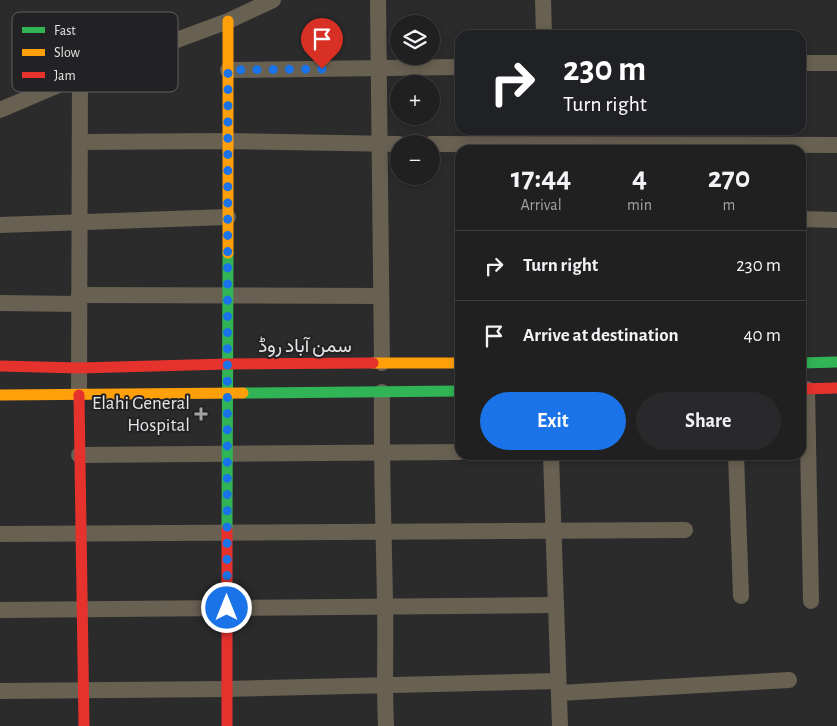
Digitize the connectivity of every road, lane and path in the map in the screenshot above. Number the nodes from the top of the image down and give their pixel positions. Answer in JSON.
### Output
{"nodes":[{"id":1,"x":273,"y":0,"type":"edge"},
{"id":2,"x":378,"y":0,"type":"edge"},
{"id":3,"x":543,"y":0,"type":"edge"},
{"id":4,"x":228,"y":21,"type":"junction"},
{"id":5,"x":544,"y":30,"type":"edge"},
{"id":6,"x":178,"y":40,"type":"edge"},
{"id":7,"x":837,"y":62,"type":"edge"},
{"id":8,"x":806,"y":63,"type":"edge"},
{"id":9,"x":455,"y":67,"type":"edge"},
{"id":10,"x":379,"y":68,"type":"junction"},
{"id":11,"x":228,"y":70,"type":"junction"},
{"id":12,"x":42,"y":92,"type":"edge"},
{"id":13,"x":80,"y":92,"type":"edge"},
{"id":14,"x":0,"y":110,"type":"edge"},
{"id":15,"x":228,"y":141,"type":"junction"},
{"id":16,"x":80,"y":142,"type":"junction"},
{"id":17,"x":545,"y":142,"type":"edge"},
{"id":18,"x":380,"y":144,"type":"junction"},
{"id":19,"x":390,"y":144,"type":"edge"},
{"id":20,"x":440,"y":144,"type":"edge"},
{"id":21,"x":837,"y":145,"type":"edge"},
{"id":22,"x":228,"y":217,"type":"junction"},
{"id":23,"x":806,"y":219,"type":"edge"},
{"id":24,"x":837,"y":220,"type":"edge"},
{"id":25,"x":80,"y":223,"type":"junction"},
{"id":26,"x":0,"y":225,"type":"edge"},
{"id":27,"x":228,"y":296,"type":"junction"},
{"id":28,"x":381,"y":296,"type":"junction"},
{"id":29,"x":79,"y":299,"type":"junction"},
{"id":30,"x":0,"y":303,"type":"edge"},
{"id":31,"x":837,"y":362,"type":"edge"},
{"id":32,"x":455,"y":363,"type":"edge"},
{"id":33,"x":806,"y":363,"type":"edge"},
{"id":34,"x":228,"y":364,"type":"junction"},
{"id":35,"x":382,"y":364,"type":"junction"},
{"id":36,"x":0,"y":366,"type":"edge"},
{"id":37,"x":79,"y":368,"type":"junction"},
{"id":38,"x":837,"y":388,"type":"edge"},
{"id":39,"x":806,"y":389,"type":"edge"},
{"id":40,"x":455,"y":391,"type":"edge"},
{"id":41,"x":227,"y":392,"type":"junction"},
{"id":42,"x":382,"y":392,"type":"junction"},
{"id":43,"x":0,"y":395,"type":"edge"},
{"id":44,"x":79,"y":395,"type":"junction"},
{"id":45,"x":806,"y":450,"type":"edge"},
{"id":46,"x":382,"y":452,"type":"junction"},
{"id":47,"x":455,"y":452,"type":"edge"},
{"id":48,"x":227,"y":454,"type":"junction"},
{"id":49,"x":79,"y":455,"type":"junction"},
{"id":50,"x":551,"y":460,"type":"edge"},
{"id":51,"x":736,"y":460,"type":"edge"},
{"id":52,"x":553,"y":530,"type":"junction"},
{"id":53,"x":685,"y":530,"type":"dead end"},
{"id":54,"x":383,"y":531,"type":"junction"},
{"id":55,"x":227,"y":532,"type":"junction"},
{"id":56,"x":82,"y":533,"type":"junction"},
{"id":57,"x":0,"y":534,"type":"edge"},
{"id":58,"x":741,"y":596,"type":"dead end"},
{"id":59,"x":811,"y":601,"type":"dead end"},
{"id":60,"x":556,"y":605,"type":"junction"},
{"id":61,"x":385,"y":606,"type":"junction"},
{"id":62,"x":227,"y":608,"type":"junction"},
{"id":63,"x":83,"y":609,"type":"junction"},
{"id":64,"x":0,"y":610,"type":"edge"},
{"id":65,"x":789,"y":680,"type":"dead end"},
{"id":66,"x":384,"y":685,"type":"junction"},
{"id":67,"x":558,"y":687,"type":"junction"},
{"id":68,"x":227,"y":689,"type":"junction"},
{"id":69,"x":0,"y":691,"type":"edge"},
{"id":70,"x":84,"y":691,"type":"junction"},
{"id":71,"x":84,"y":726,"type":"edge"},
{"id":72,"x":227,"y":726,"type":"edge"},
{"id":73,"x":386,"y":726,"type":"edge"},
{"id":74,"x":560,"y":726,"type":"edge"}],
"edges":[{"from":1,"to":4,"type":"street"},
{"from":2,"to":10,"type":"street"},
{"from":3,"to":5,"type":"street"},
{"from":4,"to":6,"type":"street"},
{"from":4,"to":11,"type":"street"},
{"from":7,"to":8,"type":"street"},
{"from":9,"to":10,"type":"street"},
{"from":10,"to":11,"type":"street"},
{"from":10,"to":18,"type":"street"},
{"from":11,"to":15,"type":"street"},
{"from":12,"to":14,"type":"street"},
{"from":13,"to":16,"type":"street"},
{"from":15,"to":16,"type":"street"},
{"from":15,"to":18,"type":"street"},
{"from":15,"to":22,"type":"street"},
{"from":16,"to":25,"type":"street"},
{"from":17,"to":20,"type":"street"},
{"from":17,"to":21,"type":"street"},
{"from":18,"to":19,"type":"street"},
{"from":18,"to":28,"type":"street"},
{"from":22,"to":25,"type":"street"},
{"from":22,"to":27,"type":"street"},
{"from":23,"to":24,"type":"street"},
{"from":25,"to":26,"type":"street"},
{"from":25,"to":29,"type":"street"},
{"from":27,"to":28,"type":"street"},
{"from":27,"to":29,"type":"street"},
{"from":27,"to":34,"type":"street"},
{"from":28,"to":35,"type":"street"},
{"from":29,"to":30,"type":"street"},
{"from":29,"to":37,"type":"street"},
{"from":31,"to":33,"type":"street"},
{"from":32,"to":35,"type":"street","name":"سمن آباد روڈ"},
{"from":34,"to":35,"type":"street","name":"سمن آباد روڈ"},
{"from":34,"to":37,"type":"street","name":"سمن آباد روڈ"},
{"from":34,"to":41,"type":"street"},
{"from":36,"to":37,"type":"street","name":"سمن آباد روڈ"},
{"from":37,"to":44,"type":"street"},
{"from":38,"to":39,"type":"street"},
{"from":40,"to":42,"type":"street"},
{"from":41,"to":42,"type":"street"},
{"from":41,"to":44,"type":"street"},
{"from":41,"to":48,"type":"street"},
{"from":42,"to":46,"type":"street"},
{"from":43,"to":44,"type":"street"},
{"from":44,"to":49,"type":"street"},
{"from":45,"to":59,"type":"street"},
{"from":46,"to":47,"type":"street"},
{"from":46,"to":48,"type":"street"},
{"from":46,"to":54,"type":"street"},
{"from":48,"to":49,"type":"street"},
{"from":48,"to":55,"type":"street"},
{"from":49,"to":56,"type":"street"},
{"from":50,"to":52,"type":"street"},
{"from":51,"to":58,"type":"street"},
{"from":52,"to":53,"type":"street"},
{"from":52,"to":54,"type":"street"},
{"from":52,"to":60,"type":"street"},
{"from":54,"to":55,"type":"street"},
{"from":54,"to":61,"type":"street"},
{"from":55,"to":56,"type":"street"},
{"from":55,"to":62,"type":"street"},
{"from":56,"to":57,"type":"street"},
{"from":56,"to":63,"type":"street"},
{"from":60,"to":61,"type":"street"},
{"from":60,"to":67,"type":"street"},
{"from":61,"to":62,"type":"street"},
{"from":61,"to":66,"type":"street"},
{"from":62,"to":63,"type":"street"},
{"from":62,"to":68,"type":"street"},
{"from":63,"to":64,"type":"street"},
{"from":63,"to":70,"type":"street"},
{"from":65,"to":67,"type":"street"},
{"from":66,"to":67,"type":"street"},
{"from":66,"to":68,"type":"street"},
{"from":66,"to":73,"type":"street"},
{"from":67,"to":74,"type":"street"},
{"from":68,"to":70,"type":"street"},
{"from":68,"to":72,"type":"street"},
{"from":69,"to":70,"type":"street"},
{"from":70,"to":71,"type":"street"}]}
